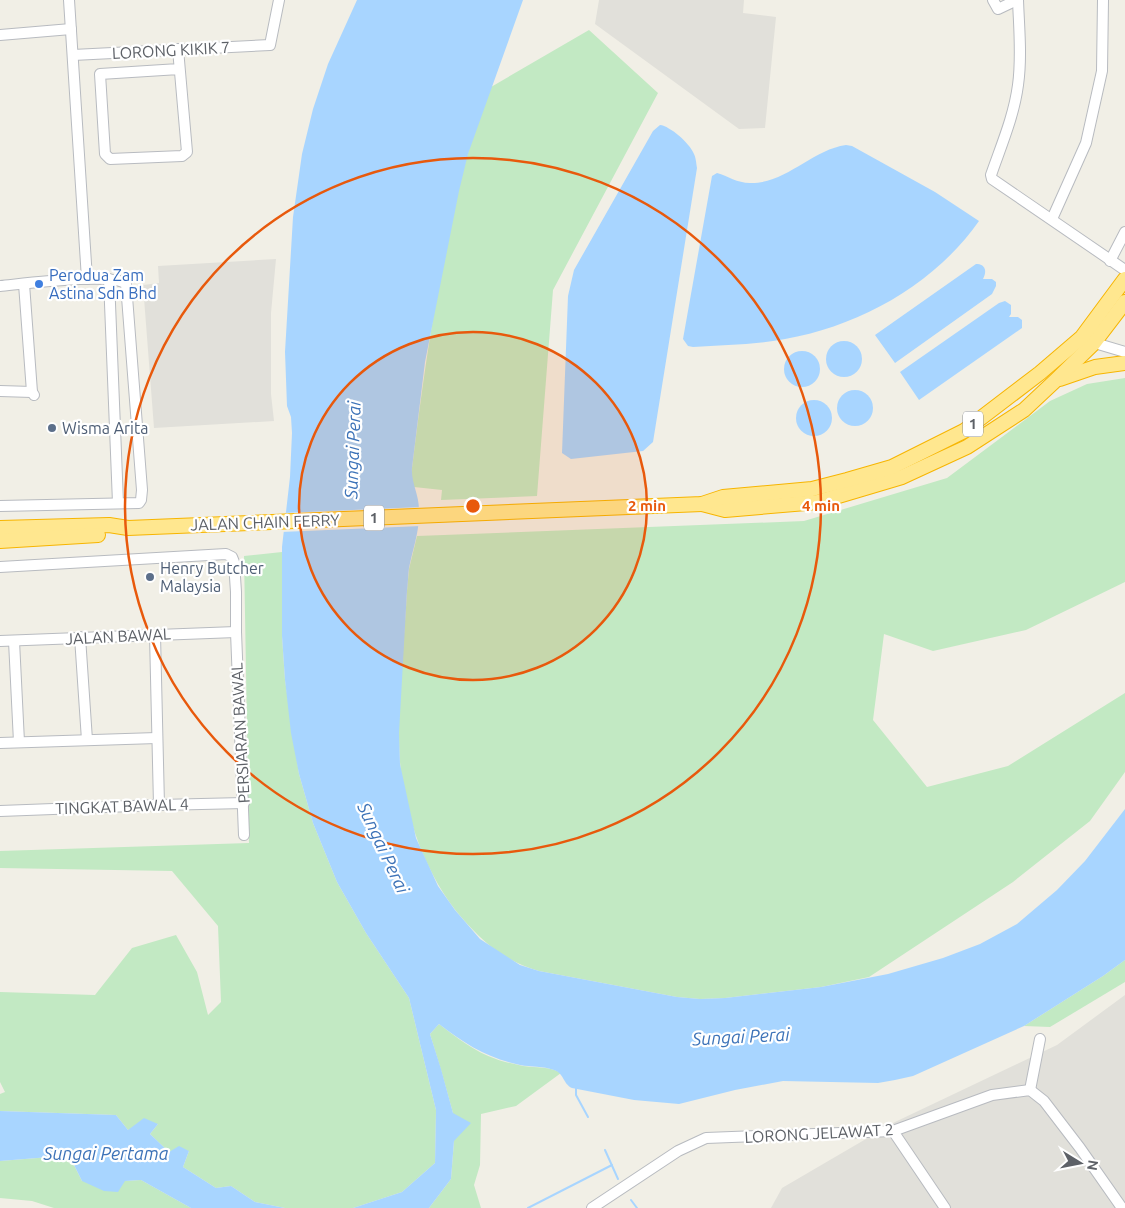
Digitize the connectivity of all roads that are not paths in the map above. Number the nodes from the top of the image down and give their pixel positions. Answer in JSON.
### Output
{"nodes":[{"id":1,"x":69,"y":0,"type":"edge"},
{"id":2,"x":279,"y":0,"type":"edge"},
{"id":3,"x":1017,"y":0,"type":"edge"},
{"id":4,"x":1103,"y":0,"type":"edge"},
{"id":5,"x":995,"y":5,"type":"edge"},
{"id":6,"x":71,"y":30,"type":"junction"},
{"id":7,"x":0,"y":35,"type":"edge"},
{"id":8,"x":178,"y":49,"type":"junction"},
{"id":9,"x":72,"y":55,"type":"junction"},
{"id":10,"x":179,"y":70,"type":"junction"},
{"id":11,"x":1052,"y":218,"type":"junction"},
{"id":12,"x":1125,"y":232,"type":"edge"},
{"id":13,"x":1110,"y":261,"type":"junction"},
{"id":14,"x":1125,"y":270,"type":"edge"},
{"id":15,"x":87,"y":279,"type":"junction"},
{"id":16,"x":109,"y":279,"type":"junction"},
{"id":17,"x":1125,"y":279,"type":"edge"},
{"id":18,"x":24,"y":284,"type":"junction"},
{"id":19,"x":0,"y":286,"type":"edge"},
{"id":20,"x":1125,"y":302,"type":"edge"},
{"id":21,"x":1088,"y":340,"type":"junction"},
{"id":22,"x":1125,"y":352,"type":"edge"},
{"id":23,"x":1125,"y":363,"type":"edge"},
{"id":24,"x":1056,"y":380,"type":"junction"},
{"id":25,"x":0,"y":391,"type":"edge"},
{"id":26,"x":118,"y":503,"type":"junction"},
{"id":27,"x":702,"y":504,"type":"junction"},
{"id":28,"x":0,"y":506,"type":"edge"},
{"id":29,"x":0,"y":528,"type":"edge"},
{"id":30,"x":128,"y":528,"type":"junction"},
{"id":31,"x":0,"y":541,"type":"edge"},
{"id":32,"x":0,"y":567,"type":"edge"},
{"id":33,"x":236,"y":632,"type":"junction"},
{"id":34,"x":155,"y":635,"type":"junction"},
{"id":35,"x":80,"y":637,"type":"junction"},
{"id":36,"x":14,"y":640,"type":"junction"},
{"id":37,"x":0,"y":641,"type":"edge"},
{"id":38,"x":157,"y":738,"type":"junction"},
{"id":39,"x":87,"y":740,"type":"junction"},
{"id":40,"x":0,"y":742,"type":"edge"},
{"id":41,"x":19,"y":742,"type":"junction"},
{"id":42,"x":244,"y":803,"type":"junction"},
{"id":43,"x":159,"y":804,"type":"junction"},
{"id":44,"x":0,"y":811,"type":"edge"},
{"id":45,"x":244,"y":834,"type":"dead end"},
{"id":46,"x":1040,"y":1039,"type":"dead end"},
{"id":47,"x":1030,"y":1090,"type":"junction"},
{"id":48,"x":893,"y":1131,"type":"junction"},
{"id":49,"x":592,"y":1208,"type":"edge"},
{"id":50,"x":945,"y":1208,"type":"edge"},
{"id":51,"x":1122,"y":1208,"type":"edge"}],
"edges":[{"from":1,"to":6,"type":"street"},
{"from":2,"to":8,"type":"street","name":"LORONG KIKIK 7"},
{"from":3,"to":5,"type":"street"},
{"from":3,"to":11,"type":"street"},
{"from":4,"to":11,"type":"street"},
{"from":6,"to":7,"type":"street"},
{"from":6,"to":9,"type":"street"},
{"from":8,"to":9,"type":"street","name":"LORONG KIKIK 7"},
{"from":8,"to":10,"type":"street"},
{"from":9,"to":15,"type":"street"},
{"from":10,"to":10,"type":"street"},
{"from":11,"to":13,"type":"street"},
{"from":12,"to":13,"type":"street"},
{"from":13,"to":14,"type":"street"},
{"from":15,"to":16,"type":"street"},
{"from":15,"to":18,"type":"street"},
{"from":16,"to":26,"type":"street"},
{"from":16,"to":26,"type":"street"},
{"from":17,"to":21,"type":"highway","name":"JALAN CHAIN FERRY","number":"1"},
{"from":18,"to":19,"type":"street"},
{"from":18,"to":25,"type":"street"},
{"from":20,"to":21,"type":"highway","name":"JALAN CHAIN FERRY","number":"1"},
{"from":21,"to":22,"type":"street"},
{"from":21,"to":24,"type":"highway","name":"JALAN CHAIN FERRY","number":"1"},
{"from":21,"to":27,"type":"highway","name":"JALAN CHAIN FERRY","number":"1"},
{"from":23,"to":24,"type":"highway"},
{"from":24,"to":27,"type":"highway","name":"JALAN CHAIN FERRY","number":"1"},
{"from":26,"to":28,"type":"street"},
{"from":27,"to":30,"type":"highway","name":"JALAN CHAIN FERRY","number":"1"},
{"from":29,"to":30,"type":"highway","name":"JALAN CHAIN FERRY","number":"1"},
{"from":30,"to":31,"type":"highway","name":"JALAN CHAIN FERRY","number":"1"},
{"from":32,"to":33,"type":"street","name":"JALAN CHAIN FERRY"},
{"from":33,"to":34,"type":"street","name":"JALAN BAWAL"},
{"from":33,"to":42,"type":"street","name":"PERSIARAN BAWAL"},
{"from":34,"to":35,"type":"street","name":"JALAN BAWAL"},
{"from":34,"to":38,"type":"street"},
{"from":35,"to":36,"type":"street","name":"JALAN BAWAL"},
{"from":35,"to":39,"type":"street"},
{"from":36,"to":37,"type":"street","name":"JALAN BAWAL"},
{"from":36,"to":41,"type":"street"},
{"from":38,"to":39,"type":"street"},
{"from":38,"to":43,"type":"street"},
{"from":39,"to":41,"type":"street"},
{"from":40,"to":41,"type":"street"},
{"from":42,"to":43,"type":"street","name":"TINGKAT BAWAL 4"},
{"from":42,"to":45,"type":"street","name":"PERSIARAN BAWAL"},
{"from":43,"to":44,"type":"street","name":"TINGKAT BAWAL 4"},
{"from":46,"to":47,"type":"street"},
{"from":47,"to":48,"type":"street","name":"LORONG JELAWAT 2"},
{"from":47,"to":51,"type":"street"},
{"from":48,"to":49,"type":"street","name":"LORONG JELAWAT 2"},
{"from":48,"to":50,"type":"street"}]}
